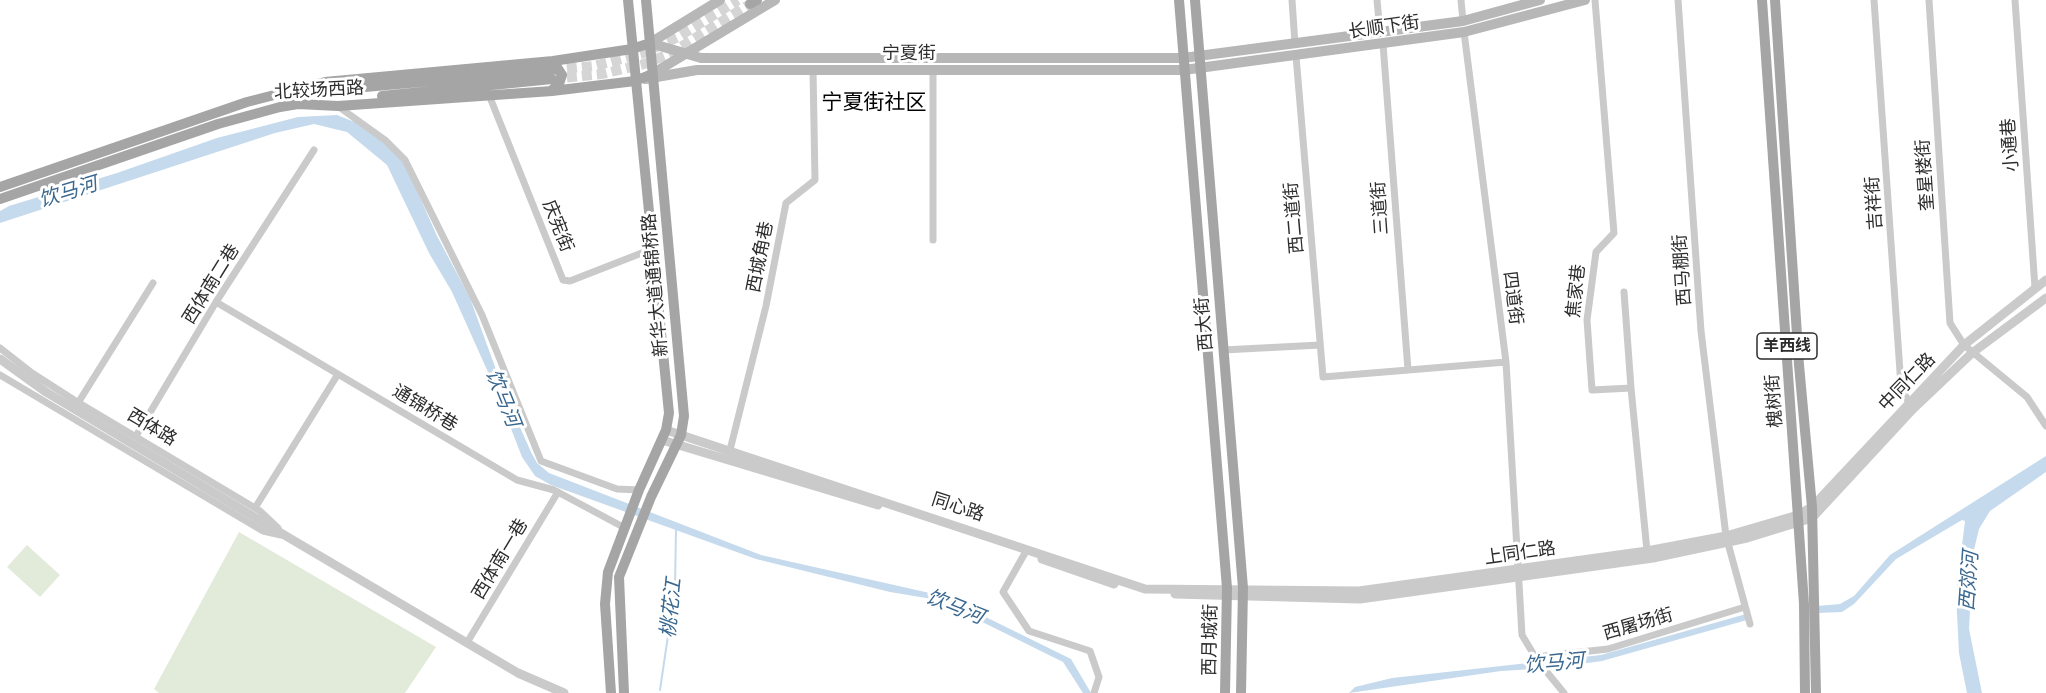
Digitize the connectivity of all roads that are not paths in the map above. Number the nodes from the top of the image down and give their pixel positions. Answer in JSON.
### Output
{"nodes":[{"id":1,"x":628,"y":0,"type":"edge"},
{"id":2,"x":646,"y":0,"type":"edge"},
{"id":3,"x":720,"y":0,"type":"edge"},
{"id":4,"x":775,"y":0,"type":"edge"},
{"id":5,"x":1179,"y":0,"type":"edge"},
{"id":6,"x":1195,"y":0,"type":"edge"},
{"id":7,"x":1292,"y":0,"type":"edge"},
{"id":8,"x":1377,"y":0,"type":"edge"},
{"id":9,"x":1461,"y":0,"type":"edge"},
{"id":10,"x":1540,"y":0,"type":"edge"},
{"id":11,"x":1585,"y":0,"type":"edge"},
{"id":12,"x":1595,"y":0,"type":"edge"},
{"id":13,"x":1678,"y":0,"type":"edge"},
{"id":14,"x":1762,"y":0,"type":"edge"},
{"id":15,"x":1775,"y":0,"type":"edge"},
{"id":16,"x":1874,"y":0,"type":"edge"},
{"id":17,"x":1929,"y":0,"type":"edge"},
{"id":18,"x":2015,"y":0,"type":"edge"},
{"id":19,"x":1463,"y":27,"type":"junction"},
{"id":20,"x":1381,"y":38,"type":"junction"},
{"id":21,"x":650,"y":43,"type":"junction"},
{"id":22,"x":1294,"y":44,"type":"junction"},
{"id":23,"x":632,"y":49,"type":"junction"},
{"id":24,"x":685,"y":54,"type":"junction"},
{"id":25,"x":1296,"y":56,"type":"junction"},
{"id":26,"x":1199,"y":57,"type":"junction"},
{"id":27,"x":1183,"y":58,"type":"junction"},
{"id":28,"x":1200,"y":68,"type":"junction"},
{"id":29,"x":552,"y":70,"type":"junction"},
{"id":30,"x":813,"y":70,"type":"junction"},
{"id":31,"x":933,"y":70,"type":"junction"},
{"id":32,"x":1184,"y":70,"type":"junction"},
{"id":33,"x":652,"y":72,"type":"junction"},
{"id":34,"x":635,"y":81,"type":"junction"},
{"id":35,"x":552,"y":91,"type":"junction"},
{"id":36,"x":489,"y":95,"type":"junction"},
{"id":37,"x":298,"y":104,"type":"junction"},
{"id":38,"x":338,"y":106,"type":"junction"},
{"id":39,"x":314,"y":150,"type":"dead end"},
{"id":40,"x":0,"y":187,"type":"edge"},
{"id":41,"x":0,"y":200,"type":"edge"},
{"id":42,"x":933,"y":240,"type":"dead end"},
{"id":43,"x":652,"y":249,"type":"junction"},
{"id":44,"x":2046,"y":280,"type":"edge"},
{"id":45,"x":153,"y":284,"type":"dead end"},
{"id":46,"x":2035,"y":288,"type":"junction"},
{"id":47,"x":1624,"y":292,"type":"dead end"},
{"id":48,"x":2046,"y":298,"type":"edge"},
{"id":49,"x":216,"y":302,"type":"junction"},
{"id":50,"x":1320,"y":345,"type":"junction"},
{"id":51,"x":1964,"y":345,"type":"junction"},
{"id":52,"x":0,"y":348,"type":"edge"},
{"id":53,"x":1223,"y":350,"type":"junction"},
{"id":54,"x":1972,"y":353,"type":"junction"},
{"id":55,"x":0,"y":359,"type":"edge"},
{"id":56,"x":1506,"y":362,"type":"junction"},
{"id":57,"x":1408,"y":370,"type":"junction"},
{"id":58,"x":338,"y":374,"type":"junction"},
{"id":59,"x":0,"y":375,"type":"edge"},
{"id":60,"x":1631,"y":388,"type":"junction"},
{"id":61,"x":78,"y":403,"type":"junction"},
{"id":62,"x":1909,"y":403,"type":"junction"},
{"id":63,"x":2046,"y":426,"type":"edge"},
{"id":64,"x":664,"y":435,"type":"junction"},
{"id":65,"x":136,"y":436,"type":"junction"},
{"id":66,"x":679,"y":440,"type":"junction"},
{"id":67,"x":728,"y":455,"type":"junction"},
{"id":68,"x":558,"y":492,"type":"junction"},
{"id":69,"x":639,"y":492,"type":"junction"},
{"id":70,"x":255,"y":508,"type":"junction"},
{"id":71,"x":1812,"y":513,"type":"junction"},
{"id":72,"x":1799,"y":519,"type":"junction"},
{"id":73,"x":625,"y":525,"type":"junction"},
{"id":74,"x":286,"y":536,"type":"junction"},
{"id":75,"x":1727,"y":539,"type":"junction"},
{"id":76,"x":1647,"y":550,"type":"junction"},
{"id":77,"x":1025,"y":553,"type":"junction"},
{"id":78,"x":1519,"y":573,"type":"junction"},
{"id":79,"x":1227,"y":592,"type":"junction"},
{"id":80,"x":1242,"y":593,"type":"junction"},
{"id":81,"x":1745,"y":607,"type":"junction"},
{"id":82,"x":1750,"y":624,"type":"dead end"},
{"id":83,"x":468,"y":641,"type":"junction"},
{"id":84,"x":1536,"y":659,"type":"junction"},
{"id":85,"x":539,"y":683,"type":"junction"},
{"id":86,"x":534,"y":693,"type":"edge"},
{"id":87,"x":564,"y":693,"type":"edge"},
{"id":88,"x":610,"y":693,"type":"edge"},
{"id":89,"x":624,"y":693,"type":"edge"},
{"id":90,"x":1094,"y":693,"type":"edge"},
{"id":91,"x":1225,"y":693,"type":"edge"},
{"id":92,"x":1241,"y":693,"type":"edge"},
{"id":93,"x":1564,"y":693,"type":"edge"},
{"id":94,"x":1805,"y":693,"type":"edge"},
{"id":95,"x":1816,"y":693,"type":"edge"}],
"edges":[{"from":1,"to":23,"type":"main road","name":"新华大道通锦桥路"},
{"from":2,"to":21,"type":"main road","name":"新华大道通锦桥路"},
{"from":3,"to":21,"type":"main road"},
{"from":4,"to":24,"type":"main road"},
{"from":5,"to":27,"type":"main road","name":"西大街"},
{"from":6,"to":26,"type":"main road","name":"西大街"},
{"from":7,"to":22,"type":"street"},
{"from":8,"to":20,"type":"street","name":"三道街"},
{"from":9,"to":19,"type":"street","name":"四道街"},
{"from":10,"to":19,"type":"main road","name":"长顺下街"},
{"from":11,"to":19,"type":"main road","name":"长顺下街"},
{"from":12,"to":60,"type":"street","name":"焦家巷"},
{"from":13,"to":75,"type":"street","name":"西马棚街"},
{"from":14,"to":72,"type":"main road","name":"槐树街","number":"羊西线"},
{"from":15,"to":71,"type":"main road","name":"槐树街","number":"羊西线"},
{"from":16,"to":62,"type":"street","name":"吉祥街"},
{"from":17,"to":51,"type":"street","name":"奎星楼街"},
{"from":18,"to":46,"type":"street","name":"小通巷"},
{"from":19,"to":20,"type":"main road","name":"长顺下街"},
{"from":19,"to":56,"type":"street","name":"四道街"},
{"from":20,"to":22,"type":"main road","name":"长顺下街"},
{"from":20,"to":25,"type":"main road","name":"长顺下街"},
{"from":20,"to":57,"type":"street","name":"三道街"},
{"from":21,"to":23,"type":"main road","name":"北较场西路"},
{"from":21,"to":24,"type":"main road","name":"宁夏街"},
{"from":21,"to":33,"type":"main road","name":"新华大道通锦桥路"},
{"from":22,"to":26,"type":"main road","name":"长顺下街"},
{"from":23,"to":29,"type":"main road","name":"北较场西路"},
{"from":23,"to":34,"type":"main road","name":"新华大道通锦桥路"},
{"from":24,"to":27,"type":"main road","name":"宁夏街"},
{"from":24,"to":33,"type":"main road"},
{"from":25,"to":28,"type":"main road","name":"长顺下街"},
{"from":25,"to":50,"type":"street","name":"西二道街"},
{"from":26,"to":27,"type":"main road","name":"长顺下街"},
{"from":26,"to":28,"type":"main road","name":"西大街"},
{"from":27,"to":32,"type":"main road","name":"西大街"},
{"from":28,"to":32,"type":"main road","name":"长顺下街"},
{"from":28,"to":53,"type":"main road","name":"西大街"},
{"from":29,"to":35,"type":"main road"},
{"from":29,"to":37,"type":"main road"},
{"from":29,"to":40,"type":"main road","name":"北较场西路"},
{"from":30,"to":31,"type":"main road","name":"宁夏街"},
{"from":30,"to":33,"type":"main road","name":"宁夏街"},
{"from":30,"to":67,"type":"street","name":"西城角巷"},
{"from":31,"to":32,"type":"main road","name":"宁夏街"},
{"from":31,"to":42,"type":"street"},
{"from":32,"to":79,"type":"main road","name":"西大街"},
{"from":33,"to":34,"type":"main road","name":"北较场西路"},
{"from":33,"to":66,"type":"main road","name":"新华大道通锦桥路"},
{"from":34,"to":35,"type":"main road","name":"北较场西路"},
{"from":34,"to":43,"type":"main road","name":"新华大道通锦桥路"},
{"from":35,"to":36,"type":"main road","name":"北较场西路"},
{"from":36,"to":38,"type":"main road","name":"北较场西路"},
{"from":36,"to":43,"type":"street","name":"庆宪街"},
{"from":37,"to":38,"type":"main road","name":"北较场西路"},
{"from":37,"to":41,"type":"main road","name":"北较场西路"},
{"from":38,"to":69,"type":"street"},
{"from":39,"to":49,"type":"street","name":"西体南二巷"},
{"from":43,"to":64,"type":"main road","name":"新华大道通锦桥路"},
{"from":44,"to":46,"type":"street","name":"中同仁路"},
{"from":45,"to":61,"type":"street"},
{"from":46,"to":51,"type":"street","name":"中同仁路"},
{"from":47,"to":60,"type":"street"},
{"from":48,"to":54,"type":"street"},
{"from":49,"to":58,"type":"street","name":"通锦桥巷"},
{"from":49,"to":65,"type":"street","name":"西体南二巷"},
{"from":50,"to":53,"type":"street"},
{"from":50,"to":57,"type":"street","name":"西二道街"},
{"from":51,"to":54,"type":"street","name":"奎星楼街"},
{"from":51,"to":62,"type":"street","name":"中同仁路"},
{"from":52,"to":61,"type":"street","name":"西体路"},
{"from":53,"to":80,"type":"main road","name":"西大街"},
{"from":54,"to":63,"type":"street","name":"奎星楼街"},
{"from":54,"to":71,"type":"street"},
{"from":55,"to":74,"type":"street","name":"西体路"},
{"from":56,"to":57,"type":"street"},
{"from":56,"to":78,"type":"street","name":"四道街"},
{"from":58,"to":68,"type":"street","name":"通锦桥巷"},
{"from":58,"to":70,"type":"street"},
{"from":59,"to":74,"type":"street","name":"西体路"},
{"from":60,"to":76,"type":"street"},
{"from":61,"to":65,"type":"street","name":"西体路"},
{"from":62,"to":71,"type":"street","name":"中同仁路"},
{"from":64,"to":66,"type":"street"},
{"from":64,"to":69,"type":"main road","name":"新华大道通锦桥路"},
{"from":65,"to":70,"type":"street","name":"西体路"},
{"from":66,"to":67,"type":"street"},
{"from":66,"to":89,"type":"main road","name":"新华大道通锦桥路"},
{"from":67,"to":77,"type":"street"},
{"from":67,"to":79,"type":"street","name":"同心路"},
{"from":68,"to":73,"type":"street","name":"通锦桥巷"},
{"from":68,"to":83,"type":"street","name":"西体南一巷"},
{"from":69,"to":73,"type":"main road","name":"新华大道通锦桥路"},
{"from":70,"to":74,"type":"street","name":"西体路"},
{"from":71,"to":72,"type":"street","name":"中同仁路"},
{"from":71,"to":95,"type":"main road","name":"槐树街","number":"羊西线"},
{"from":72,"to":75,"type":"street","name":"上同仁路"},
{"from":72,"to":94,"type":"main road","name":"槐树街","number":"羊西线"},
{"from":73,"to":88,"type":"main road"},
{"from":74,"to":83,"type":"street","name":"西体路"},
{"from":75,"to":76,"type":"street","name":"上同仁路"},
{"from":75,"to":78,"type":"street"},
{"from":75,"to":81,"type":"street"},
{"from":76,"to":78,"type":"street","name":"上同仁路"},
{"from":77,"to":79,"type":"street"},
{"from":77,"to":90,"type":"street"},
{"from":78,"to":80,"type":"street","name":"上同仁路"},
{"from":78,"to":84,"type":"street","name":"四道街"},
{"from":79,"to":80,"type":"street","name":"同心路"},
{"from":79,"to":91,"type":"main road","name":"西月城街"},
{"from":80,"to":92,"type":"main road","name":"西月城街"},
{"from":81,"to":82,"type":"street"},
{"from":81,"to":84,"type":"street","name":"西屠场街"},
{"from":83,"to":85,"type":"street","name":"西体路"},
{"from":84,"to":93,"type":"street","name":"四道街"},
{"from":85,"to":86,"type":"street"},
{"from":85,"to":87,"type":"street","name":"西体路"}]}
